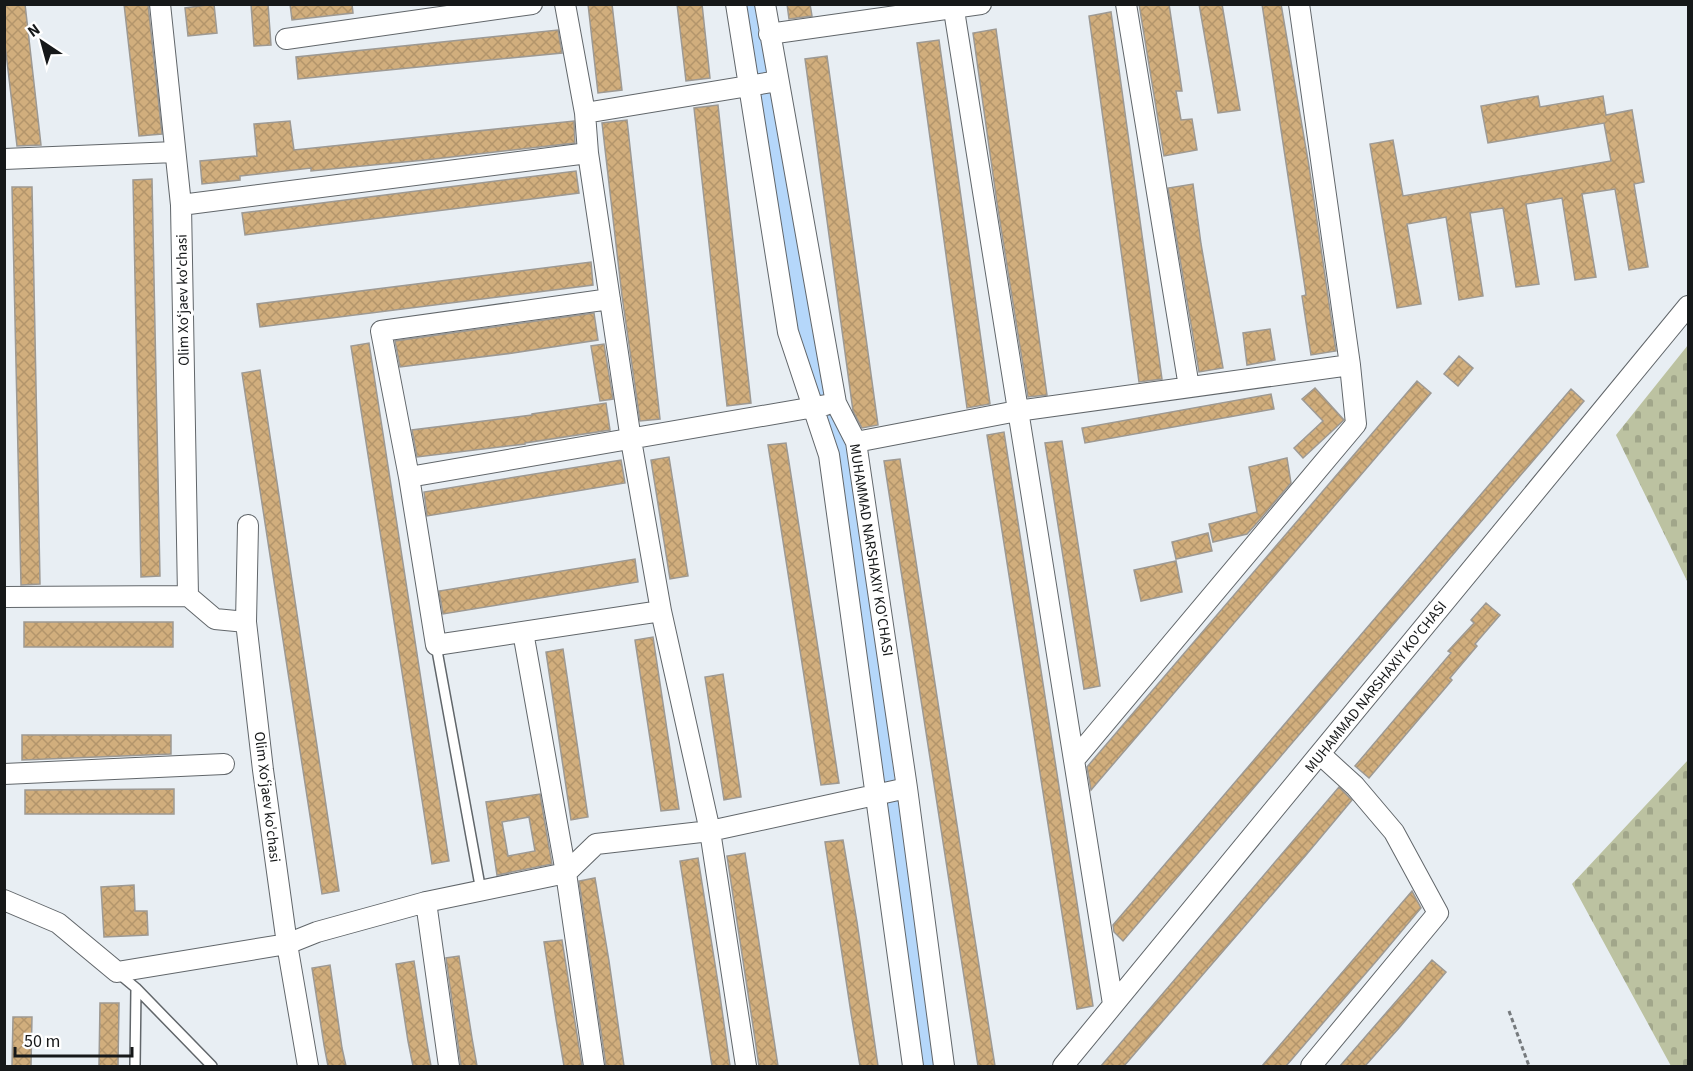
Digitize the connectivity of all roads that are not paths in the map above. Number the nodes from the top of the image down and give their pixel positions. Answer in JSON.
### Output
{"nodes":[{"id":1,"x":160,"y":4,"type":"edge"},
{"id":2,"x":532,"y":4,"type":"edge"},
{"id":3,"x":565,"y":4,"type":"edge"},
{"id":4,"x":736,"y":4,"type":"edge"},
{"id":5,"x":765,"y":4,"type":"edge"},
{"id":6,"x":981,"y":4,"type":"edge"},
{"id":7,"x":1126,"y":4,"type":"edge"},
{"id":8,"x":1299,"y":4,"type":"edge"},
{"id":9,"x":954,"y":6,"type":"edge"},
{"id":10,"x":769,"y":34,"type":"junction"},
{"id":11,"x":286,"y":39,"type":"dead end"},
{"id":12,"x":778,"y":81,"type":"junction"},
{"id":13,"x":747,"y":86,"type":"junction"},
{"id":14,"x":585,"y":113,"type":"junction"},
{"id":15,"x":176,"y":152,"type":"junction"},
{"id":16,"x":588,"y":153,"type":"junction"},
{"id":17,"x":4,"y":159,"type":"edge"},
{"id":18,"x":181,"y":205,"type":"junction"},
{"id":19,"x":610,"y":299,"type":"junction"},
{"id":20,"x":1689,"y":306,"type":"edge"},
{"id":21,"x":1350,"y":365,"type":"junction"},
{"id":22,"x":1189,"y":387,"type":"junction"},
{"id":23,"x":836,"y":403,"type":"junction"},
{"id":24,"x":815,"y":407,"type":"junction"},
{"id":25,"x":1017,"y":411,"type":"junction"},
{"id":26,"x":631,"y":440,"type":"junction"},
{"id":27,"x":856,"y":442,"type":"junction"},
{"id":28,"x":409,"y":477,"type":"junction"},
{"id":29,"x":248,"y":525,"type":"dead end"},
{"id":30,"x":188,"y":596,"type":"junction"},
{"id":31,"x":4,"y":597,"type":"edge"},
{"id":32,"x":661,"y":612,"type":"junction"},
{"id":33,"x":246,"y":621,"type":"junction"},
{"id":34,"x":523,"y":632,"type":"junction"},
{"id":35,"x":436,"y":645,"type":"junction"},
{"id":36,"x":1321,"y":755,"type":"junction"},
{"id":37,"x":1074,"y":760,"type":"junction"},
{"id":38,"x":224,"y":764,"type":"dead end"},
{"id":39,"x":4,"y":774,"type":"edge"},
{"id":40,"x":907,"y":788,"type":"junction"},
{"id":41,"x":876,"y":795,"type":"junction"},
{"id":42,"x":710,"y":831,"type":"junction"},
{"id":43,"x":566,"y":873,"type":"junction"},
{"id":44,"x":481,"y":891,"type":"junction"},
{"id":45,"x":4,"y":900,"type":"edge"},
{"id":46,"x":426,"y":902,"type":"junction"},
{"id":47,"x":287,"y":944,"type":"junction"},
{"id":48,"x":117,"y":972,"type":"junction"},
{"id":49,"x":136,"y":988,"type":"junction"},
{"id":50,"x":1113,"y":1004,"type":"junction"},
{"id":51,"x":135,"y":1066,"type":"edge"},
{"id":52,"x":212,"y":1066,"type":"edge"},
{"id":53,"x":308,"y":1066,"type":"edge"},
{"id":54,"x":449,"y":1066,"type":"edge"},
{"id":55,"x":594,"y":1066,"type":"edge"},
{"id":56,"x":746,"y":1066,"type":"edge"},
{"id":57,"x":913,"y":1066,"type":"edge"},
{"id":58,"x":944,"y":1066,"type":"edge"},
{"id":59,"x":1063,"y":1066,"type":"edge"},
{"id":60,"x":1311,"y":1066,"type":"edge"}],
"edges":[{"from":1,"to":15,"type":"street","name":"Olim Xoʻjaev ko'chasi"},
{"from":2,"to":11,"type":"street"},
{"from":3,"to":14,"type":"street"},
{"from":4,"to":13,"type":"street"},
{"from":5,"to":10,"type":"street","name":"MUHAMMAD NARSHAXIY KO'CHASI"},
{"from":6,"to":9,"type":"street"},
{"from":7,"to":22,"type":"street"},
{"from":8,"to":21,"type":"street"},
{"from":9,"to":10,"type":"street"},
{"from":9,"to":25,"type":"street"},
{"from":10,"to":12,"type":"street","name":"MUHAMMAD NARSHAXIY KO'CHASI"},
{"from":12,"to":13,"type":"street"},
{"from":12,"to":23,"type":"street","name":"MUHAMMAD NARSHAXIY KO'CHASI"},
{"from":13,"to":14,"type":"street"},
{"from":13,"to":24,"type":"street"},
{"from":14,"to":16,"type":"street"},
{"from":15,"to":17,"type":"street"},
{"from":15,"to":18,"type":"street","name":"Olim Xoʻjaev ko'chasi"},
{"from":16,"to":18,"type":"street"},
{"from":16,"to":19,"type":"street"},
{"from":18,"to":30,"type":"street","name":"Olim Xoʻjaev ko'chasi"},
{"from":19,"to":26,"type":"street"},
{"from":19,"to":28,"type":"street"},
{"from":20,"to":36,"type":"street","name":"MUHAMMAD NARSHAXIY KO'CHASI"},
{"from":21,"to":22,"type":"street"},
{"from":21,"to":37,"type":"street"},
{"from":22,"to":25,"type":"street"},
{"from":23,"to":24,"type":"street"},
{"from":23,"to":27,"type":"street","name":"MUHAMMAD NARSHAXIY KO'CHASI"},
{"from":24,"to":26,"type":"street"},
{"from":24,"to":41,"type":"street"},
{"from":25,"to":27,"type":"street"},
{"from":25,"to":37,"type":"street"},
{"from":26,"to":28,"type":"street"},
{"from":26,"to":32,"type":"street"},
{"from":27,"to":40,"type":"street","name":"MUHAMMAD NARSHAXIY KO'CHASI"},
{"from":28,"to":35,"type":"street"},
{"from":29,"to":33,"type":"street","name":"Olim Xoʻjaev ko'chasi"},
{"from":30,"to":31,"type":"street"},
{"from":30,"to":33,"type":"street"},
{"from":32,"to":34,"type":"street"},
{"from":32,"to":42,"type":"street"},
{"from":33,"to":47,"type":"street","name":"Olim Xoʻjaev ko'chasi"},
{"from":34,"to":35,"type":"street"},
{"from":34,"to":43,"type":"street"},
{"from":35,"to":44,"type":"lane"},
{"from":36,"to":50,"type":"street","name":"MUHAMMAD NARSHAXIY KO'CHASI"},
{"from":36,"to":60,"type":"street"},
{"from":37,"to":50,"type":"street"},
{"from":38,"to":39,"type":"street"},
{"from":40,"to":41,"type":"street"},
{"from":40,"to":58,"type":"street","name":"MUHAMMAD NARSHAXIY KO'CHASI"},
{"from":41,"to":42,"type":"street"},
{"from":41,"to":57,"type":"street"},
{"from":42,"to":43,"type":"street"},
{"from":42,"to":56,"type":"street"},
{"from":43,"to":44,"type":"street"},
{"from":43,"to":55,"type":"street"},
{"from":44,"to":46,"type":"street"},
{"from":45,"to":48,"type":"street"},
{"from":46,"to":47,"type":"street"},
{"from":46,"to":54,"type":"street"},
{"from":47,"to":48,"type":"street"},
{"from":47,"to":53,"type":"street","name":"Olim Xoʻjaev ko'chasi"},
{"from":48,"to":49,"type":"lane"},
{"from":49,"to":51,"type":"lane"},
{"from":49,"to":52,"type":"lane"},
{"from":50,"to":59,"type":"street","name":"MUHAMMAD NARSHAXIY KO'CHASI"}]}
